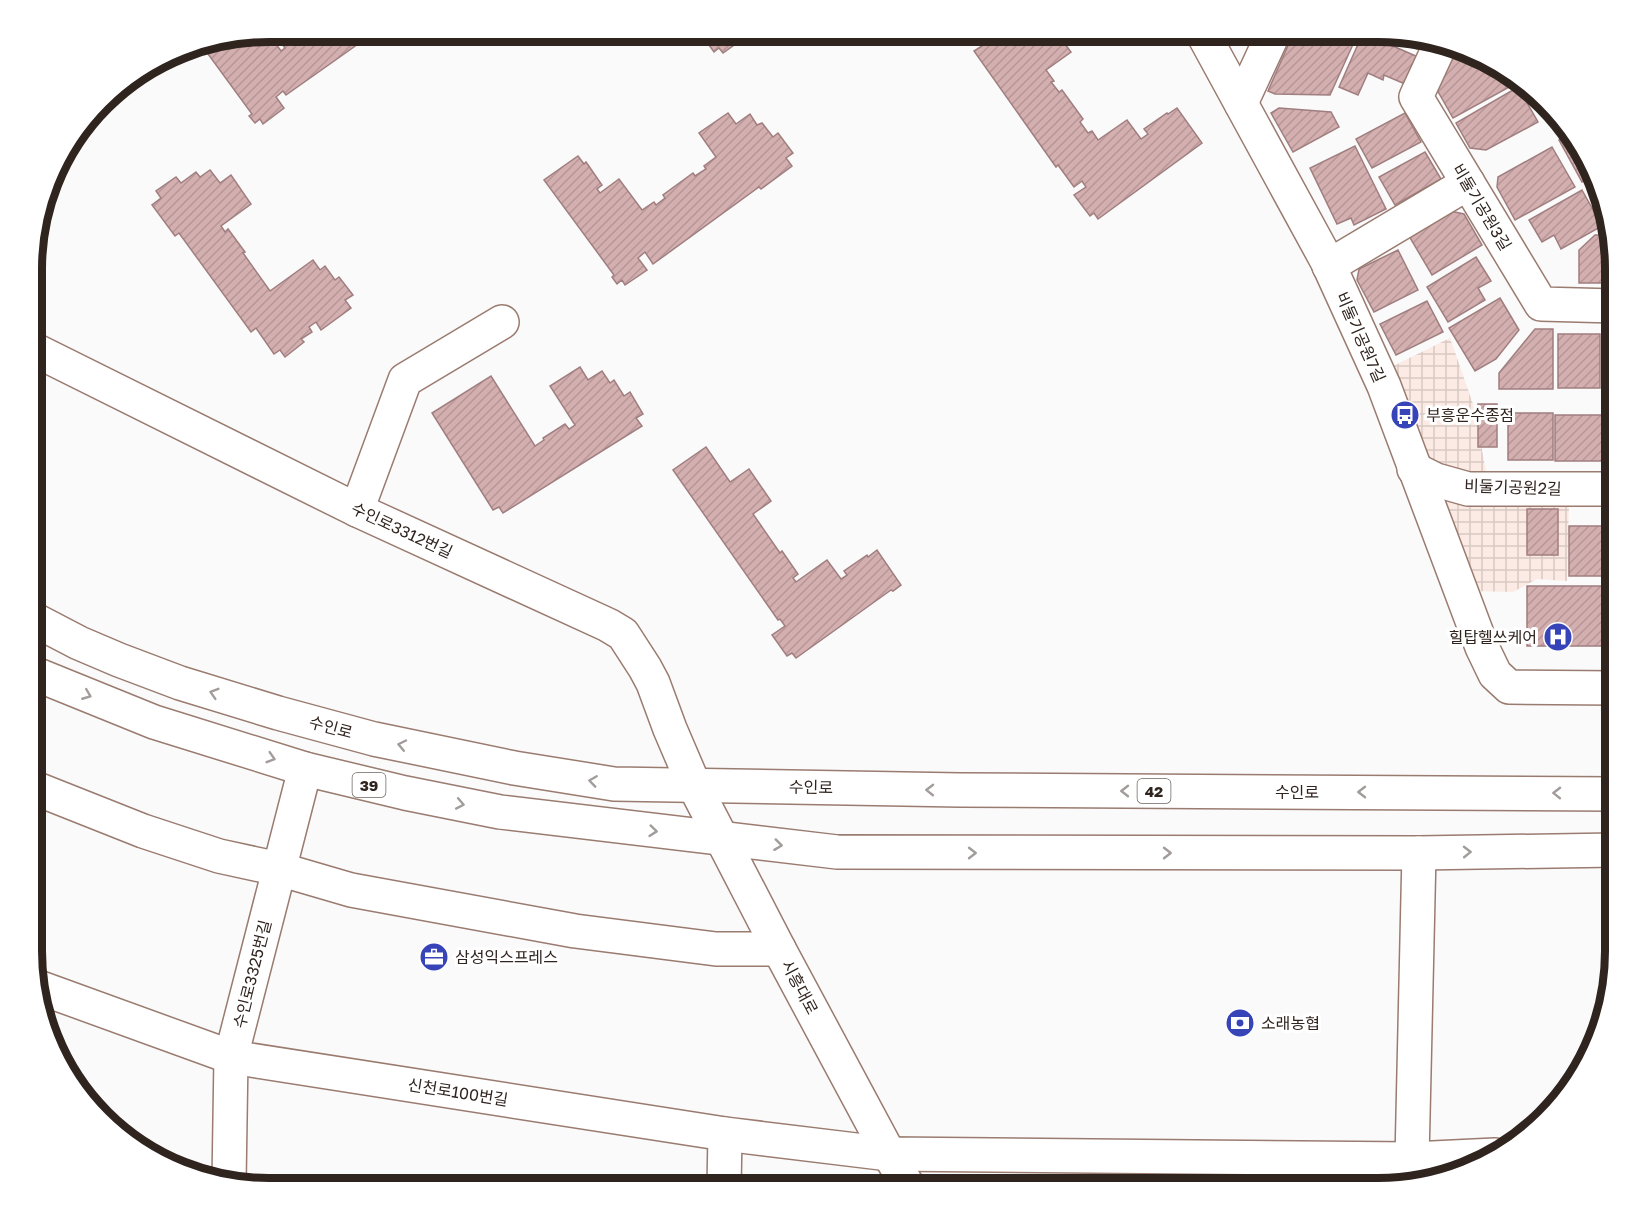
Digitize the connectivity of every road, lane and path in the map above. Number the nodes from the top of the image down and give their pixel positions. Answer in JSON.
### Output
{"nodes":[{"id":1,"x":1207,"y":42,"type":"edge"},
{"id":2,"x":1269,"y":42,"type":"edge"},
{"id":3,"x":1438,"y":50,"type":"edge"},
{"id":4,"x":1241,"y":103,"type":"junction"},
{"id":5,"x":1468,"y":183,"type":"junction"},
{"id":6,"x":1329,"y":266,"type":"junction"},
{"id":7,"x":1605,"y":306,"type":"edge"},
{"id":8,"x":502,"y":322,"type":"dead end"},
{"id":9,"x":42,"y":353,"type":"edge"},
{"id":10,"x":1414,"y":469,"type":"junction"},
{"id":11,"x":1605,"y":489,"type":"edge"},
{"id":12,"x":357,"y":510,"type":"junction"},
{"id":13,"x":42,"y":624,"type":"edge"},
{"id":14,"x":42,"y":677,"type":"edge"},
{"id":15,"x":1605,"y":688,"type":"edge"},
{"id":16,"x":305,"y":769,"type":"junction"},
{"id":17,"x":693,"y":785,"type":"junction"},
{"id":18,"x":42,"y":792,"type":"edge"},
{"id":19,"x":1605,"y":794,"type":"edge"},
{"id":20,"x":720,"y":838,"type":"junction"},
{"id":21,"x":1605,"y":850,"type":"edge"},
{"id":22,"x":1419,"y":853,"type":"junction"},
{"id":23,"x":279,"y":869,"type":"junction"},
{"id":24,"x":779,"y":950,"type":"junction"},
{"id":25,"x":45,"y":990,"type":"edge"},
{"id":26,"x":231,"y":1057,"type":"junction"},
{"id":27,"x":725,"y":1134,"type":"junction"},
{"id":28,"x":889,"y":1154,"type":"junction"},
{"id":29,"x":1476,"y":1156,"type":"edge"},
{"id":30,"x":1412,"y":1159,"type":"junction"},
{"id":31,"x":229,"y":1175,"type":"edge"},
{"id":32,"x":724,"y":1178,"type":"edge"},
{"id":33,"x":903,"y":1178,"type":"edge"}],
"edges":[{"from":1,"to":4,"type":"street","name":"비둘기공원7길"},
{"from":2,"to":4,"type":"street"},
{"from":3,"to":5,"type":"street","name":"비둘기공원3길"},
{"from":4,"to":6,"type":"street","name":"비둘기공원7길"},
{"from":5,"to":6,"type":"street"},
{"from":5,"to":7,"type":"street","name":"비둘기공원3길"},
{"from":6,"to":10,"type":"street","name":"비둘기공원7길"},
{"from":8,"to":12,"type":"street"},
{"from":9,"to":12,"type":"street","name":"수인로3312번길"},
{"from":10,"to":11,"type":"street","name":"비둘기공원2길"},
{"from":10,"to":15,"type":"street","name":"비둘기공원7길"},
{"from":12,"to":17,"type":"street","name":"수인로3312번길"},
{"from":17,"to":13,"type":"street","name":"수인로","one_way":true},
{"from":14,"to":16,"type":"street","number":"39","one_way":true},
{"from":16,"to":20,"type":"street","number":"39","one_way":true},
{"from":16,"to":23,"type":"street","name":"수인로3325번길"},
{"from":19,"to":17,"type":"street","name":"수인로","number":"42","one_way":true},
{"from":17,"to":20,"type":"street","name":"시흥대로"},
{"from":18,"to":23,"type":"street"},
{"from":20,"to":22,"type":"street","one_way":true},
{"from":20,"to":24,"type":"street","name":"시흥대로"},
{"from":22,"to":21,"type":"street","one_way":true},
{"from":22,"to":30,"type":"street"},
{"from":23,"to":24,"type":"street"},
{"from":23,"to":26,"type":"street","name":"수인로3325번길"},
{"from":24,"to":28,"type":"street","name":"시흥대로"},
{"from":25,"to":26,"type":"street","name":"신천로100번길"},
{"from":26,"to":27,"type":"street","name":"신천로100번길"},
{"from":26,"to":31,"type":"street","name":"수인로3325번길"},
{"from":27,"to":28,"type":"street","name":"신천로100번길"},
{"from":27,"to":32,"type":"street"},
{"from":28,"to":30,"type":"street","name":"신천로100번길"},
{"from":28,"to":33,"type":"street","name":"시흥대로"},
{"from":29,"to":30,"type":"street","name":"신천로100번길"}]}
